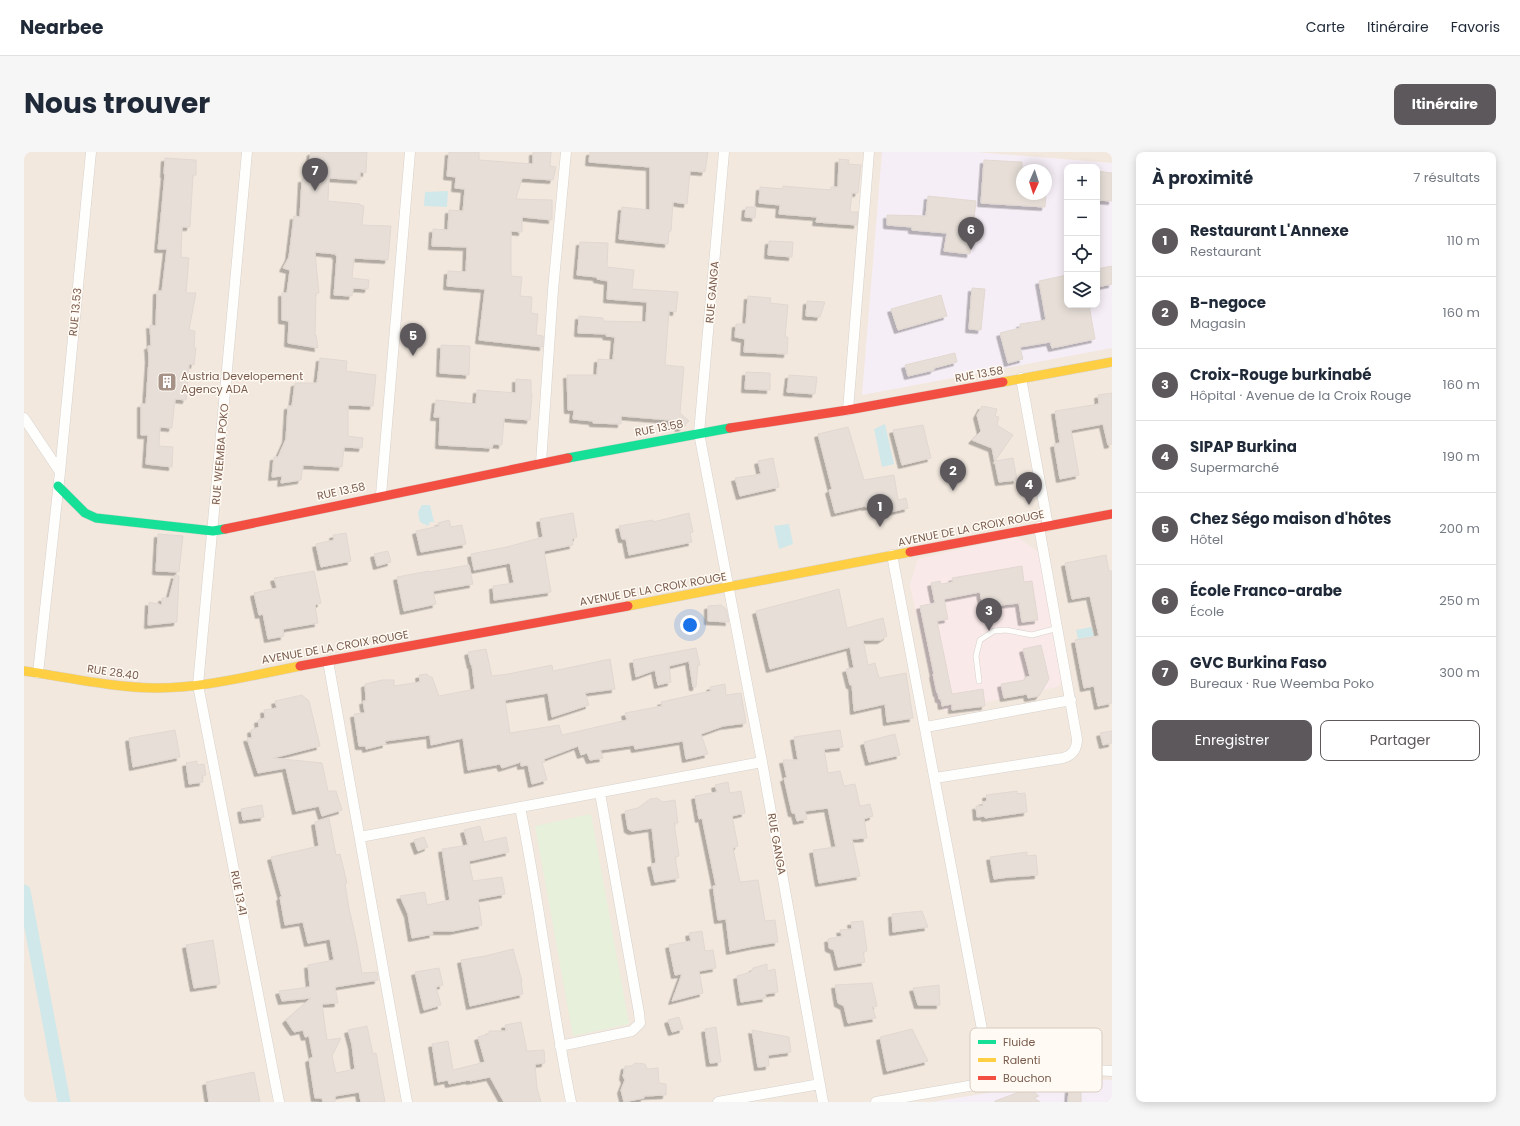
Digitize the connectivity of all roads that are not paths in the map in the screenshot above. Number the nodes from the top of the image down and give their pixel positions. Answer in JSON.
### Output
{"nodes":[{"id":1,"x":91,"y":152,"type":"edge"},
{"id":2,"x":247,"y":152,"type":"edge"},
{"id":3,"x":410,"y":152,"type":"edge"},
{"id":4,"x":566,"y":152,"type":"edge"},
{"id":5,"x":724,"y":152,"type":"edge"},
{"id":6,"x":869,"y":152,"type":"edge"},
{"id":7,"x":1112,"y":362,"type":"edge"},
{"id":8,"x":1021,"y":378,"type":"junction"},
{"id":9,"x":848,"y":410,"type":"junction"},
{"id":10,"x":24,"y":418,"type":"edge"},
{"id":11,"x":699,"y":433,"type":"junction"},
{"id":12,"x":541,"y":463,"type":"junction"},
{"id":13,"x":60,"y":472,"type":"junction"},
{"id":14,"x":58,"y":486,"type":"junction"},
{"id":15,"x":381,"y":495,"type":"junction"},
{"id":16,"x":1112,"y":514,"type":"edge"},
{"id":17,"x":1043,"y":526,"type":"junction"},
{"id":18,"x":213,"y":531,"type":"junction"},
{"id":19,"x":892,"y":555,"type":"junction"},
{"id":20,"x":728,"y":587,"type":"junction"},
{"id":21,"x":1058,"y":628,"type":"junction"},
{"id":22,"x":328,"y":661,"type":"junction"},
{"id":23,"x":24,"y":671,"type":"edge"},
{"id":24,"x":38,"y":673,"type":"junction"},
{"id":25,"x":979,"y":681,"type":"dead end"},
{"id":26,"x":198,"y":684,"type":"junction"},
{"id":27,"x":1071,"y":700,"type":"junction"},
{"id":28,"x":926,"y":727,"type":"junction"},
{"id":29,"x":762,"y":762,"type":"junction"},
{"id":30,"x":935,"y":778,"type":"junction"},
{"id":31,"x":600,"y":793,"type":"junction"},
{"id":32,"x":520,"y":807,"type":"junction"},
{"id":33,"x":360,"y":837,"type":"junction"},
{"id":34,"x":982,"y":1028,"type":"edge"},
{"id":35,"x":560,"y":1046,"type":"junction"},
{"id":36,"x":1102,"y":1071,"type":"edge"},
{"id":37,"x":1112,"y":1072,"type":"edge"},
{"id":38,"x":820,"y":1084,"type":"junction"},
{"id":39,"x":970,"y":1087,"type":"edge"},
{"id":40,"x":920,"y":1099,"type":"edge"},
{"id":41,"x":280,"y":1102,"type":"edge"},
{"id":42,"x":407,"y":1102,"type":"edge"},
{"id":43,"x":572,"y":1102,"type":"edge"},
{"id":44,"x":718,"y":1102,"type":"edge"},
{"id":45,"x":823,"y":1102,"type":"edge"},
{"id":46,"x":876,"y":1102,"type":"edge"}],
"edges":[{"from":1,"to":13,"type":"street","name":"RUE 13.53"},
{"from":2,"to":18,"type":"street","name":"RUE WEEMBA POKO"},
{"from":3,"to":15,"type":"street"},
{"from":4,"to":12,"type":"street"},
{"from":5,"to":11,"type":"street","name":"RUE GANGA"},
{"from":6,"to":9,"type":"street"},
{"from":7,"to":8,"type":"street","name":"RUE 13.58"},
{"from":8,"to":9,"type":"street","name":"RUE 13.58"},
{"from":8,"to":17,"type":"street"},
{"from":9,"to":11,"type":"street","name":"RUE 13.58"},
{"from":10,"to":13,"type":"street"},
{"from":11,"to":12,"type":"street","name":"RUE 13.58"},
{"from":11,"to":20,"type":"street","name":"RUE GANGA"},
{"from":12,"to":15,"type":"street","name":"RUE 13.58"},
{"from":13,"to":14,"type":"street","name":"RUE 13.53"},
{"from":14,"to":18,"type":"street"},
{"from":14,"to":24,"type":"street","name":"RUE 13.53"},
{"from":15,"to":18,"type":"street","name":"RUE 13.58"},
{"from":16,"to":17,"type":"street","name":"AVENUE DE LA CROIX ROUGE"},
{"from":17,"to":19,"type":"street","name":"AVENUE DE LA CROIX ROUGE"},
{"from":17,"to":21,"type":"street"},
{"from":18,"to":26,"type":"street","name":"RUE WEEMBA POKO"},
{"from":19,"to":20,"type":"street","name":"AVENUE DE LA CROIX ROUGE"},
{"from":19,"to":28,"type":"street"},
{"from":20,"to":22,"type":"street","name":"AVENUE DE LA CROIX ROUGE"},
{"from":20,"to":29,"type":"street","name":"RUE GANGA"},
{"from":21,"to":25,"type":"lane"},
{"from":21,"to":27,"type":"street"},
{"from":22,"to":26,"type":"street","name":"AVENUE DE LA CROIX ROUGE"},
{"from":22,"to":33,"type":"street"},
{"from":23,"to":24,"type":"street","name":"RUE 28.40"},
{"from":24,"to":26,"type":"street","name":"RUE 28.40"},
{"from":26,"to":41,"type":"street","name":"RUE 13.41"},
{"from":27,"to":28,"type":"street"},
{"from":27,"to":30,"type":"street"},
{"from":28,"to":30,"type":"street"},
{"from":29,"to":31,"type":"street"},
{"from":29,"to":38,"type":"street","name":"RUE GANGA"},
{"from":30,"to":34,"type":"street"},
{"from":31,"to":32,"type":"street"},
{"from":31,"to":35,"type":"street"},
{"from":32,"to":33,"type":"street"},
{"from":32,"to":35,"type":"street"},
{"from":33,"to":42,"type":"street"},
{"from":35,"to":43,"type":"street"},
{"from":36,"to":37,"type":"street"},
{"from":38,"to":44,"type":"street"},
{"from":38,"to":45,"type":"street","name":"RUE GANGA"},
{"from":39,"to":40,"type":"street"},
{"from":40,"to":46,"type":"street"}]}
